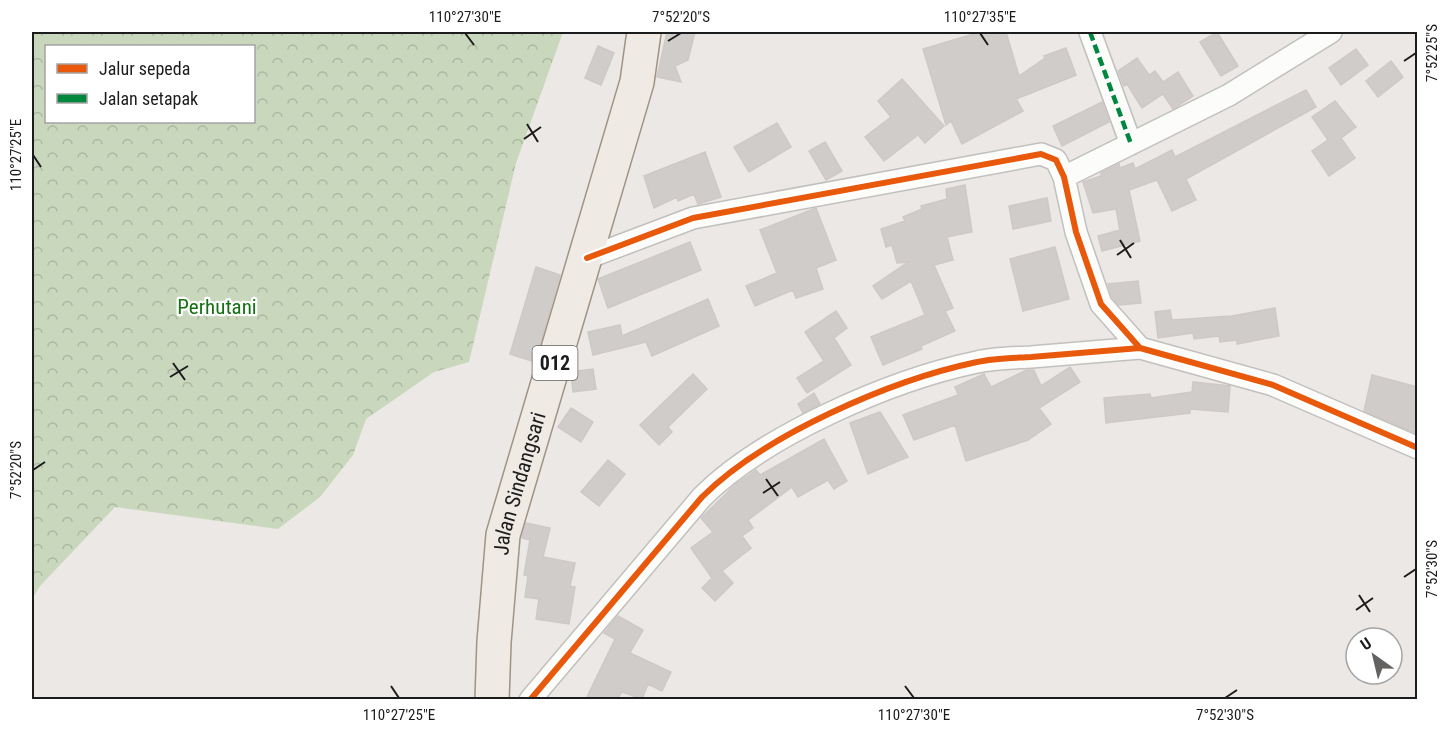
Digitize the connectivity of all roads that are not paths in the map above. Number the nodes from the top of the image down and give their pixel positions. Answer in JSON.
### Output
{"nodes":[{"id":1,"x":644,"y":32,"type":"edge"},
{"id":2,"x":1090,"y":32,"type":"edge"},
{"id":3,"x":1331,"y":32,"type":"edge"},
{"id":4,"x":1131,"y":144,"type":"junction"},
{"id":5,"x":1064,"y":177,"type":"junction"},
{"id":6,"x":587,"y":258,"type":"junction"},
{"id":7,"x":1140,"y":348,"type":"junction"},
{"id":8,"x":1418,"y":448,"type":"edge"},
{"id":9,"x":492,"y":699,"type":"edge"},
{"id":10,"x":530,"y":699,"type":"edge"}],
"edges":[{"from":1,"to":6,"type":"main road","name":"Jalan Sindangsari","number":"012"},
{"from":2,"to":4,"type":"street"},
{"from":3,"to":4,"type":"street"},
{"from":4,"to":5,"type":"street"},
{"from":5,"to":6,"type":"street"},
{"from":5,"to":7,"type":"street"},
{"from":6,"to":9,"type":"main road","name":"Jalan Sindangsari","number":"012"},
{"from":7,"to":8,"type":"street"},
{"from":7,"to":10,"type":"street"}]}
